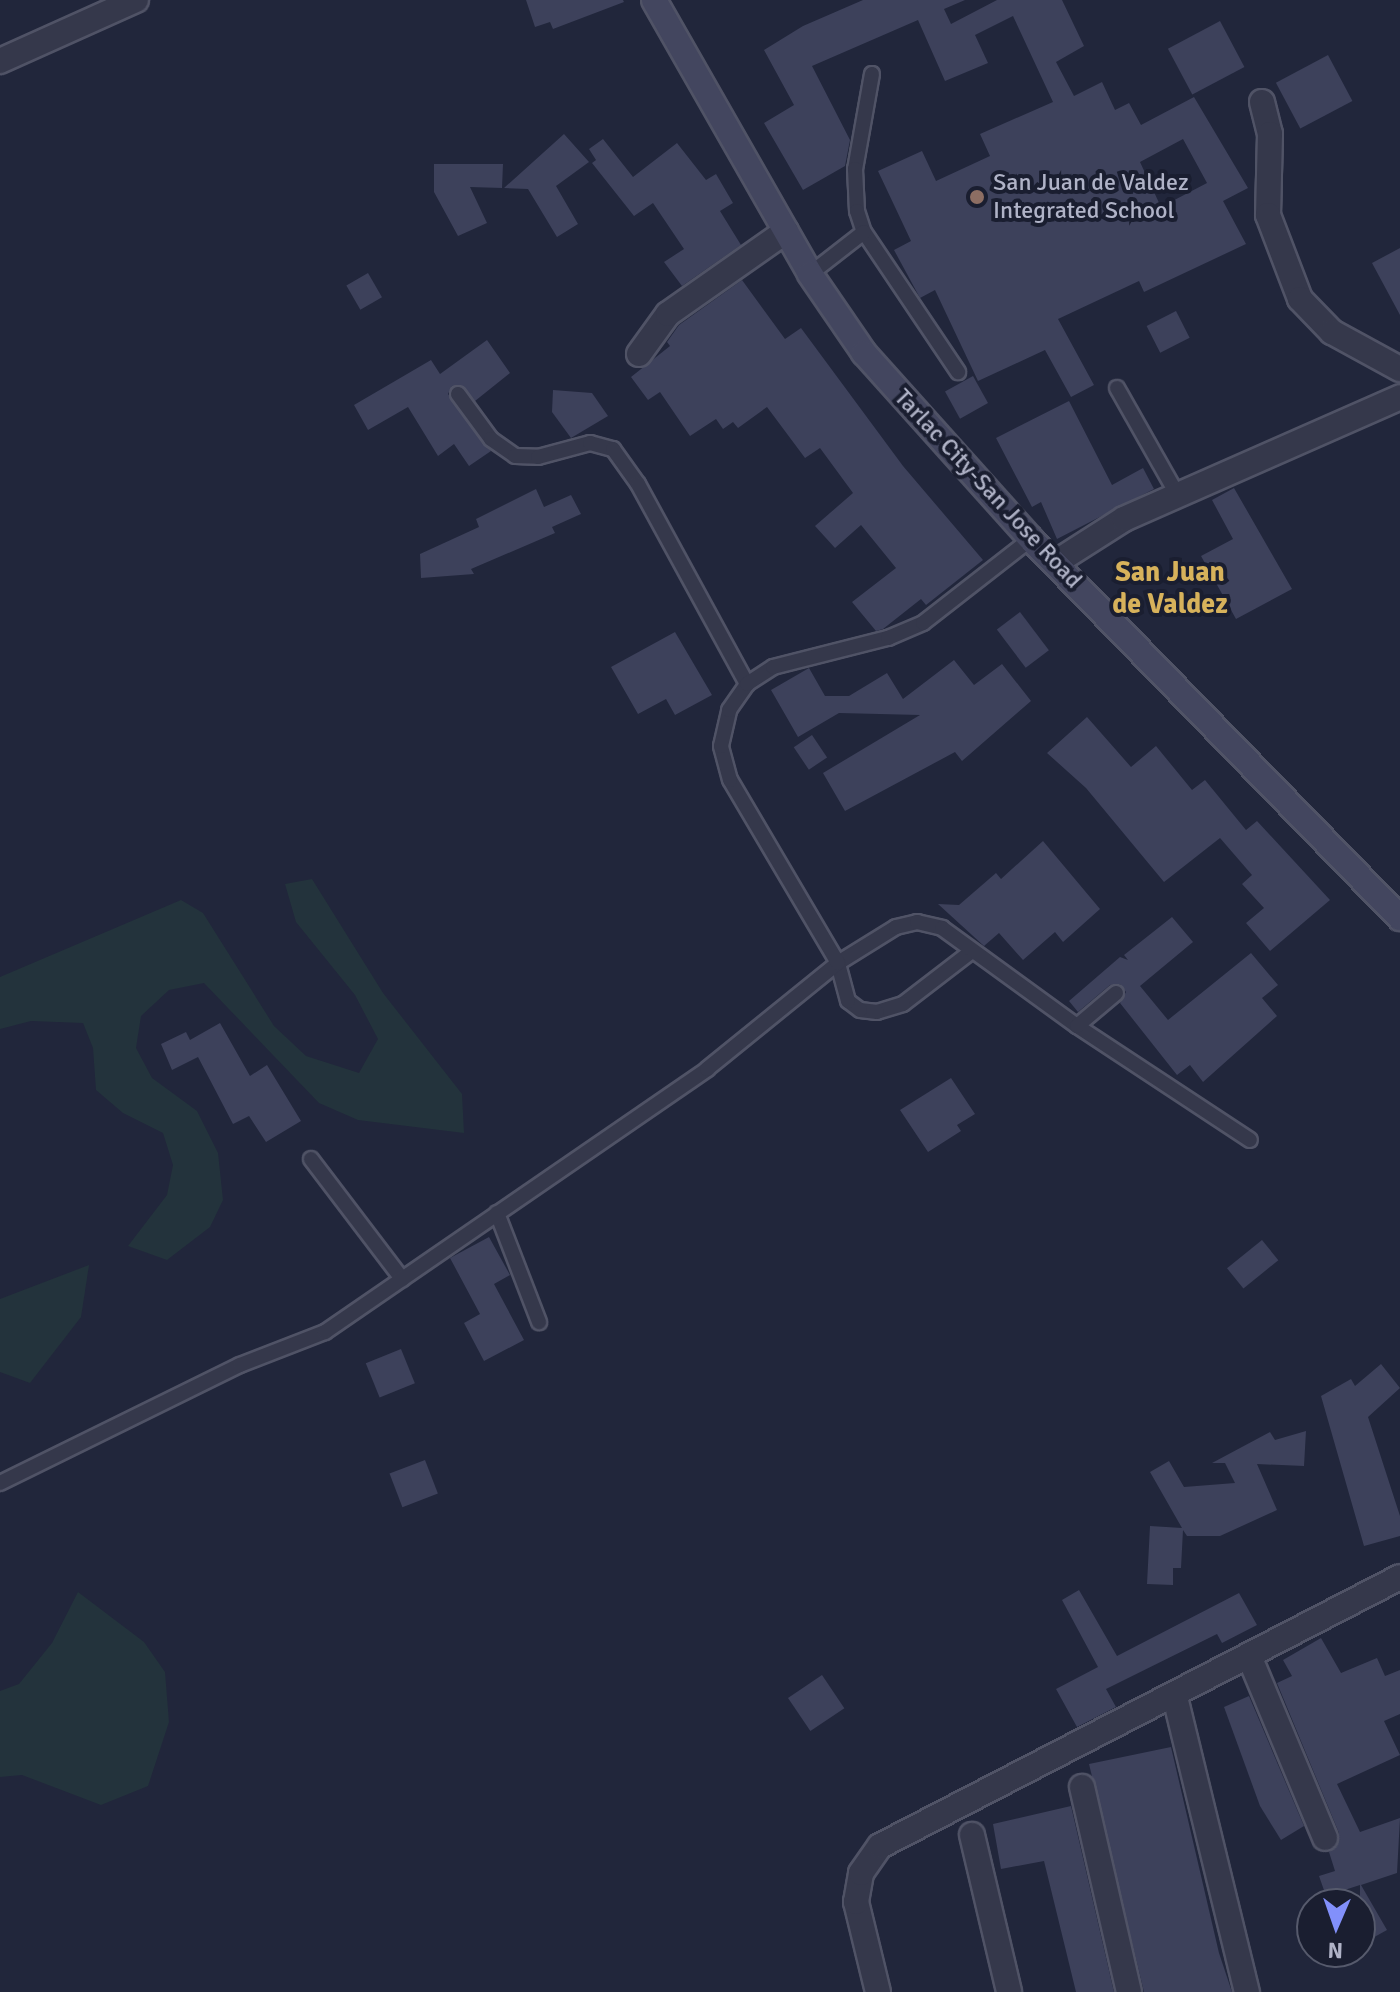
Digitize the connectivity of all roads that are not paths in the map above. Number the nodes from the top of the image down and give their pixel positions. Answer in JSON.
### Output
{"nodes":[{"id":1,"x":136,"y":0,"type":"edge"},
{"id":2,"x":654,"y":0,"type":"edge"},
{"id":3,"x":0,"y":61,"type":"edge"},
{"id":4,"x":872,"y":74,"type":"dead end"},
{"id":5,"x":1262,"y":102,"type":"dead end"},
{"id":6,"x":786,"y":231,"type":"junction"},
{"id":7,"x":864,"y":232,"type":"junction"},
{"id":8,"x":810,"y":274,"type":"junction"},
{"id":9,"x":639,"y":354,"type":"dead end"},
{"id":10,"x":1400,"y":369,"type":"edge"},
{"id":11,"x":958,"y":372,"type":"dead end"},
{"id":12,"x":1117,"y":388,"type":"dead end"},
{"id":13,"x":458,"y":394,"type":"dead end"},
{"id":14,"x":1400,"y":397,"type":"edge"},
{"id":15,"x":1177,"y":494,"type":"junction"},
{"id":16,"x":1031,"y":539,"type":"junction"},
{"id":17,"x":1055,"y":563,"type":"junction"},
{"id":18,"x":747,"y":684,"type":"junction"},
{"id":19,"x":1400,"y":918,"type":"edge"},
{"id":20,"x":972,"y":951,"type":"junction"},
{"id":21,"x":838,"y":963,"type":"junction"},
{"id":22,"x":1116,"y":993,"type":"dead end"},
{"id":23,"x":1077,"y":1026,"type":"junction"},
{"id":24,"x":1250,"y":1140,"type":"dead end"},
{"id":25,"x":311,"y":1159,"type":"dead end"},
{"id":26,"x":497,"y":1213,"type":"junction"},
{"id":27,"x":402,"y":1279,"type":"junction"},
{"id":28,"x":539,"y":1322,"type":"dead end"},
{"id":29,"x":0,"y":1483,"type":"edge"},
{"id":30,"x":1400,"y":1577,"type":"edge"},
{"id":31,"x":1249,"y":1656,"type":"junction"},
{"id":32,"x":1175,"y":1697,"type":"junction"},
{"id":33,"x":1082,"y":1787,"type":"dead end"},
{"id":34,"x":972,"y":1835,"type":"dead end"},
{"id":35,"x":1325,"y":1838,"type":"dead end"},
{"id":36,"x":878,"y":1992,"type":"edge"},
{"id":37,"x":1009,"y":1992,"type":"edge"},
{"id":38,"x":1129,"y":1992,"type":"edge"},
{"id":39,"x":1247,"y":1992,"type":"edge"}],
"edges":[{"from":1,"to":3,"type":"street"},
{"from":2,"to":6,"type":"main road","name":"Tarlac City-San Jose Road"},
{"from":4,"to":7,"type":"lane"},
{"from":5,"to":10,"type":"street"},
{"from":6,"to":8,"type":"main road","name":"Tarlac City-San Jose Road"},
{"from":6,"to":9,"type":"street"},
{"from":7,"to":8,"type":"lane"},
{"from":7,"to":11,"type":"lane"},
{"from":8,"to":16,"type":"main road","name":"Tarlac City-San Jose Road"},
{"from":12,"to":15,"type":"lane"},
{"from":13,"to":18,"type":"lane"},
{"from":14,"to":15,"type":"street"},
{"from":15,"to":17,"type":"street"},
{"from":16,"to":17,"type":"main road","name":"Tarlac City-San Jose Road"},
{"from":16,"to":18,"type":"lane"},
{"from":17,"to":19,"type":"main road","name":"Tarlac City-San Jose Road"},
{"from":18,"to":21,"type":"lane"},
{"from":20,"to":21,"type":"lane"},
{"from":20,"to":21,"type":"lane"},
{"from":20,"to":23,"type":"lane"},
{"from":21,"to":26,"type":"lane"},
{"from":22,"to":23,"type":"lane"},
{"from":23,"to":24,"type":"lane"},
{"from":25,"to":27,"type":"lane"},
{"from":26,"to":27,"type":"lane"},
{"from":26,"to":28,"type":"lane"},
{"from":27,"to":29,"type":"lane"},
{"from":30,"to":31,"type":"street"},
{"from":31,"to":32,"type":"street"},
{"from":31,"to":35,"type":"street"},
{"from":32,"to":36,"type":"street"},
{"from":32,"to":39,"type":"street"},
{"from":33,"to":38,"type":"street"},
{"from":34,"to":37,"type":"street"}]}
